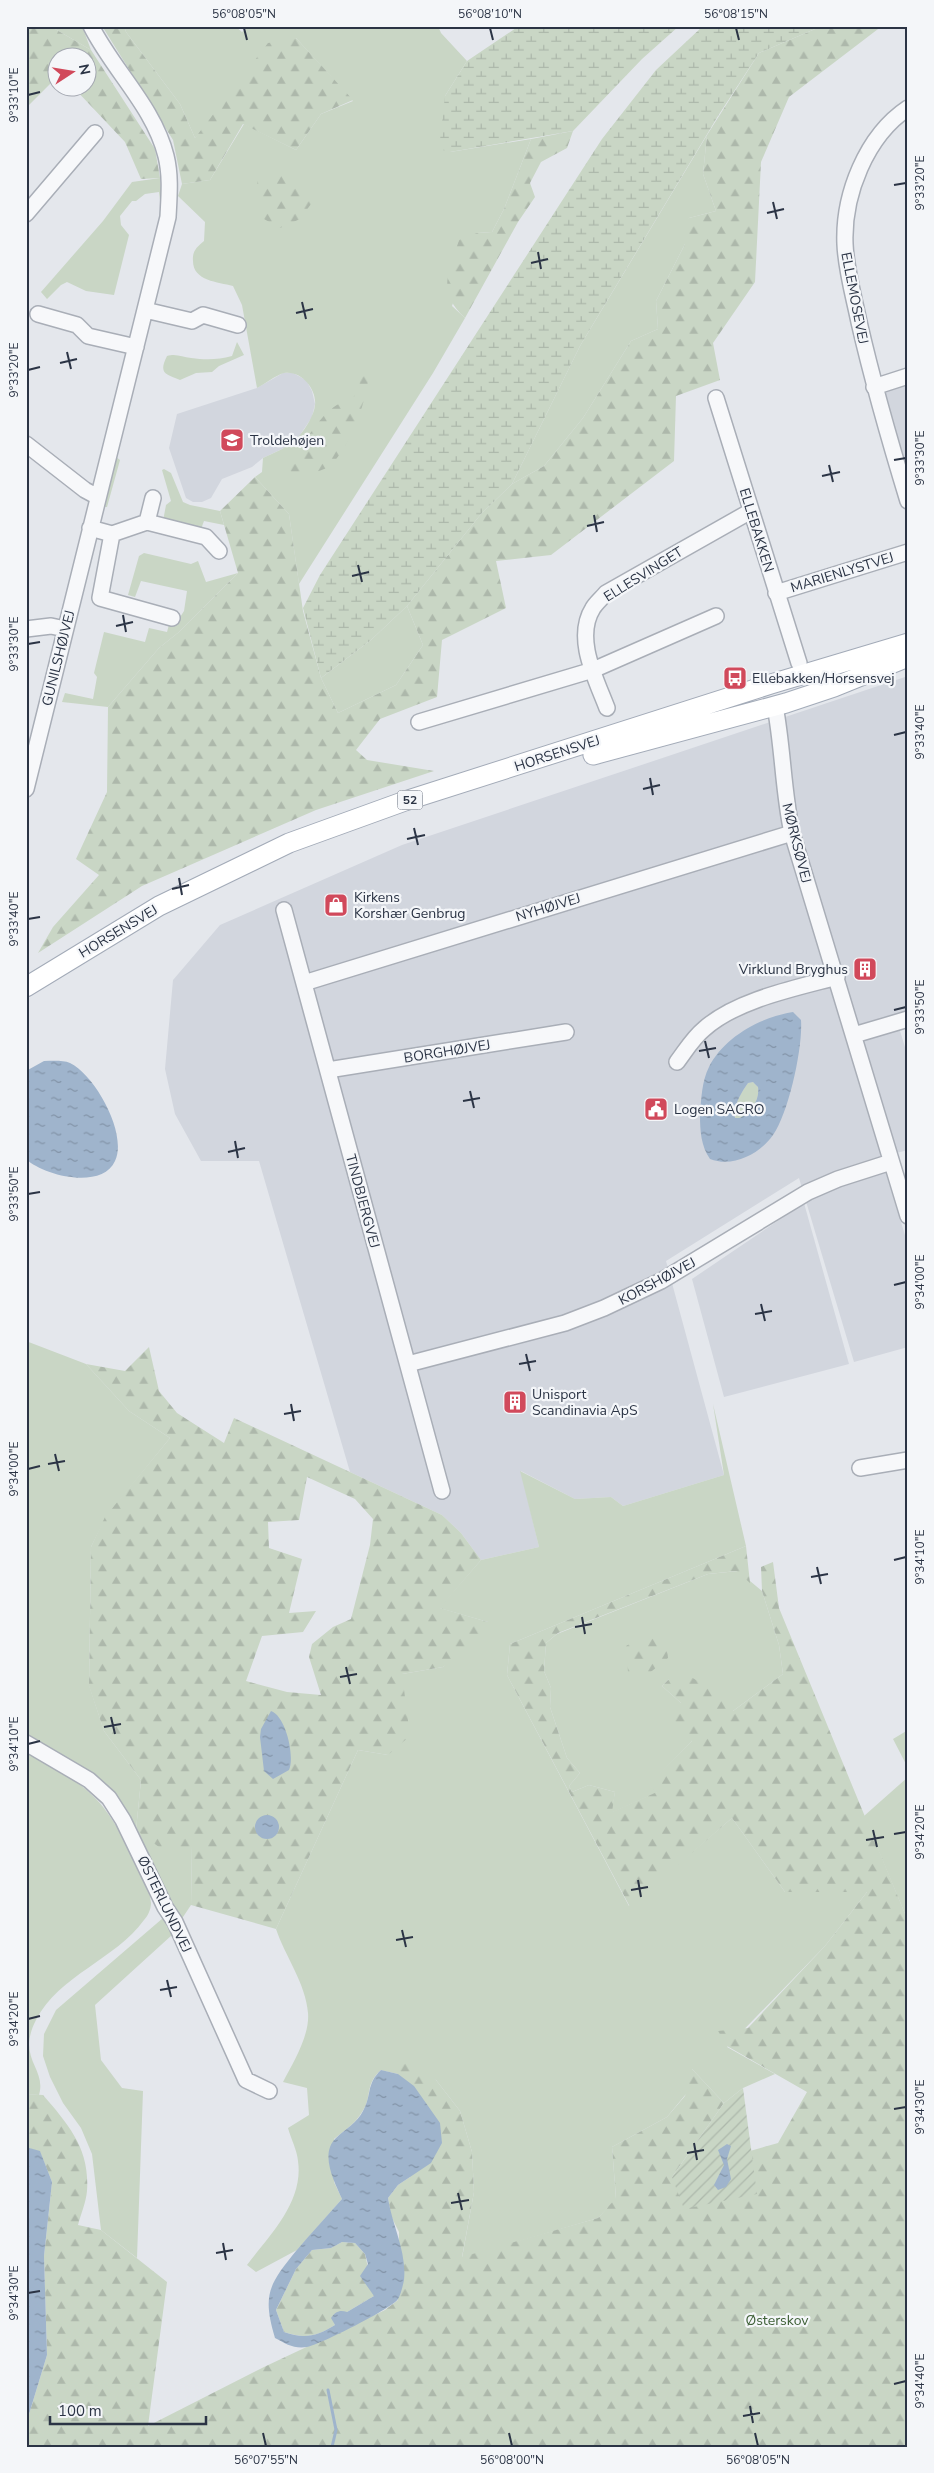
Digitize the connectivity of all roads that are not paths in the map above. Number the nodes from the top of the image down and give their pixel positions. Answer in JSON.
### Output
{"nodes":[{"id":1,"x":91,"y":26,"type":"edge"},
{"id":2,"x":908,"y":108,"type":"edge"},
{"id":3,"x":95,"y":133,"type":"dead end"},
{"id":4,"x":26,"y":214,"type":"edge"},
{"id":5,"x":145,"y":310,"type":"junction"},
{"id":6,"x":38,"y":314,"type":"dead end"},
{"id":7,"x":238,"y":325,"type":"dead end"},
{"id":8,"x":136,"y":347,"type":"junction"},
{"id":9,"x":908,"y":376,"type":"edge"},
{"id":10,"x":874,"y":387,"type":"junction"},
{"id":11,"x":716,"y":398,"type":"dead end"},
{"id":12,"x":26,"y":444,"type":"edge"},
{"id":13,"x":98,"y":497,"type":"junction"},
{"id":14,"x":153,"y":498,"type":"dead end"},
{"id":15,"x":908,"y":502,"type":"edge"},
{"id":16,"x":751,"y":511,"type":"junction"},
{"id":17,"x":148,"y":522,"type":"junction"},
{"id":18,"x":90,"y":528,"type":"junction"},
{"id":19,"x":112,"y":534,"type":"junction"},
{"id":20,"x":219,"y":551,"type":"dead end"},
{"id":21,"x":908,"y":552,"type":"edge"},
{"id":22,"x":776,"y":593,"type":"junction"},
{"id":23,"x":716,"y":616,"type":"dead end"},
{"id":24,"x":172,"y":618,"type":"dead end"},
{"id":25,"x":26,"y":629,"type":"edge"},
{"id":26,"x":65,"y":629,"type":"junction"},
{"id":27,"x":908,"y":643,"type":"edge"},
{"id":28,"x":908,"y":656,"type":"edge"},
{"id":29,"x":861,"y":657,"type":"junction"},
{"id":30,"x":799,"y":663,"type":"joint"},
{"id":31,"x":593,"y":670,"type":"junction"},
{"id":32,"x":775,"y":706,"type":"junction"},
{"id":33,"x":606,"y":708,"type":"dead end"},
{"id":34,"x":692,"y":710,"type":"junction"},
{"id":35,"x":419,"y":722,"type":"dead end"},
{"id":36,"x":27,"y":782,"type":"edge"},
{"id":37,"x":792,"y":833,"type":"junction"},
{"id":38,"x":212,"y":882,"type":"junction"},
{"id":39,"x":284,"y":910,"type":"dead end"},
{"id":40,"x":836,"y":976,"type":"junction"},
{"id":41,"x":304,"y":983,"type":"junction"},
{"id":42,"x":26,"y":987,"type":"edge"},
{"id":43,"x":908,"y":1019,"type":"edge"},
{"id":44,"x":566,"y":1032,"type":"dead end"},
{"id":45,"x":854,"y":1035,"type":"junction"},
{"id":46,"x":677,"y":1062,"type":"dead end"},
{"id":47,"x":328,"y":1070,"type":"junction"},
{"id":48,"x":891,"y":1162,"type":"junction"},
{"id":49,"x":907,"y":1214,"type":"edge"},
{"id":50,"x":408,"y":1364,"type":"junction"},
{"id":51,"x":908,"y":1460,"type":"edge"},
{"id":52,"x":860,"y":1468,"type":"dead end"},
{"id":53,"x":442,"y":1491,"type":"dead end"},
{"id":54,"x":26,"y":1743,"type":"edge"},
{"id":55,"x":270,"y":2091,"type":"dead end"}],
"edges":[{"from":1,"to":5,"type":"street","name":"GUNILSHØJVEJ"},
{"from":2,"to":10,"type":"street","name":"ELLEMOSEVEJ"},
{"from":3,"to":4,"type":"street"},
{"from":5,"to":7,"type":"street"},
{"from":5,"to":8,"type":"street","name":"GUNILSHØJVEJ"},
{"from":6,"to":8,"type":"street"},
{"from":8,"to":13,"type":"street","name":"GUNILSHØJVEJ"},
{"from":9,"to":10,"type":"street"},
{"from":10,"to":15,"type":"street","name":"ELLEMOSEVEJ"},
{"from":11,"to":16,"type":"street","name":"ELLEBAKKEN"},
{"from":12,"to":13,"type":"street"},
{"from":13,"to":18,"type":"street","name":"GUNILSHØJVEJ"},
{"from":14,"to":17,"type":"street"},
{"from":16,"to":22,"type":"street","name":"ELLEBAKKEN"},
{"from":16,"to":31,"type":"street","name":"ELLESVINGET"},
{"from":17,"to":19,"type":"street"},
{"from":17,"to":20,"type":"street"},
{"from":18,"to":19,"type":"street"},
{"from":18,"to":26,"type":"street","name":"GUNILSHØJVEJ"},
{"from":19,"to":24,"type":"street"},
{"from":21,"to":22,"type":"street","name":"MARIENLYSTVEJ"},
{"from":22,"to":30,"type":"street","name":"ELLEBAKKEN"},
{"from":23,"to":31,"type":"street"},
{"from":25,"to":26,"type":"street"},
{"from":26,"to":36,"type":"street","name":"GUNILSHØJVEJ"},
{"from":27,"to":29,"type":"main road","name":"HORSENSVEJ","number":"52"},
{"from":28,"to":32,"type":"main road","name":"HORSENSVEJ","number":"52"},
{"from":29,"to":30,"type":"main road","number":"52"},
{"from":29,"to":32,"type":"main road","number":"52"},
{"from":29,"to":34,"type":"main road","name":"HORSENSVEJ","number":"52"},
{"from":31,"to":33,"type":"street","name":"ELLESVINGET"},
{"from":31,"to":35,"type":"street"},
{"from":32,"to":34,"type":"main road","number":"52"},
{"from":32,"to":37,"type":"street","name":"MØRKSØVEJ"},
{"from":32,"to":38,"type":"main road","name":"HORSENSVEJ","number":"52"},
{"from":34,"to":38,"type":"main road","name":"HORSENSVEJ","number":"52"},
{"from":37,"to":40,"type":"street","name":"MØRKSØVEJ"},
{"from":37,"to":41,"type":"street","name":"NYHØJVEJ"},
{"from":38,"to":42,"type":"main road","name":"HORSENSVEJ","number":"52"},
{"from":39,"to":41,"type":"street","name":"TINDBJERGVEJ"},
{"from":40,"to":45,"type":"street","name":"MØRKSØVEJ"},
{"from":40,"to":46,"type":"street"},
{"from":41,"to":47,"type":"street","name":"TINDBJERGVEJ"},
{"from":43,"to":45,"type":"street"},
{"from":44,"to":47,"type":"street","name":"BORGHØJVEJ"},
{"from":45,"to":48,"type":"street","name":"MØRKSØVEJ"},
{"from":47,"to":50,"type":"street","name":"TINDBJERGVEJ"},
{"from":48,"to":49,"type":"street","name":"MØRKSØVEJ"},
{"from":48,"to":50,"type":"street","name":"KORSHØJVEJ"},
{"from":50,"to":53,"type":"street","name":"TINDBJERGVEJ"},
{"from":51,"to":52,"type":"street"},
{"from":54,"to":55,"type":"street","name":"ØSTERLUNDVEJ"}]}
